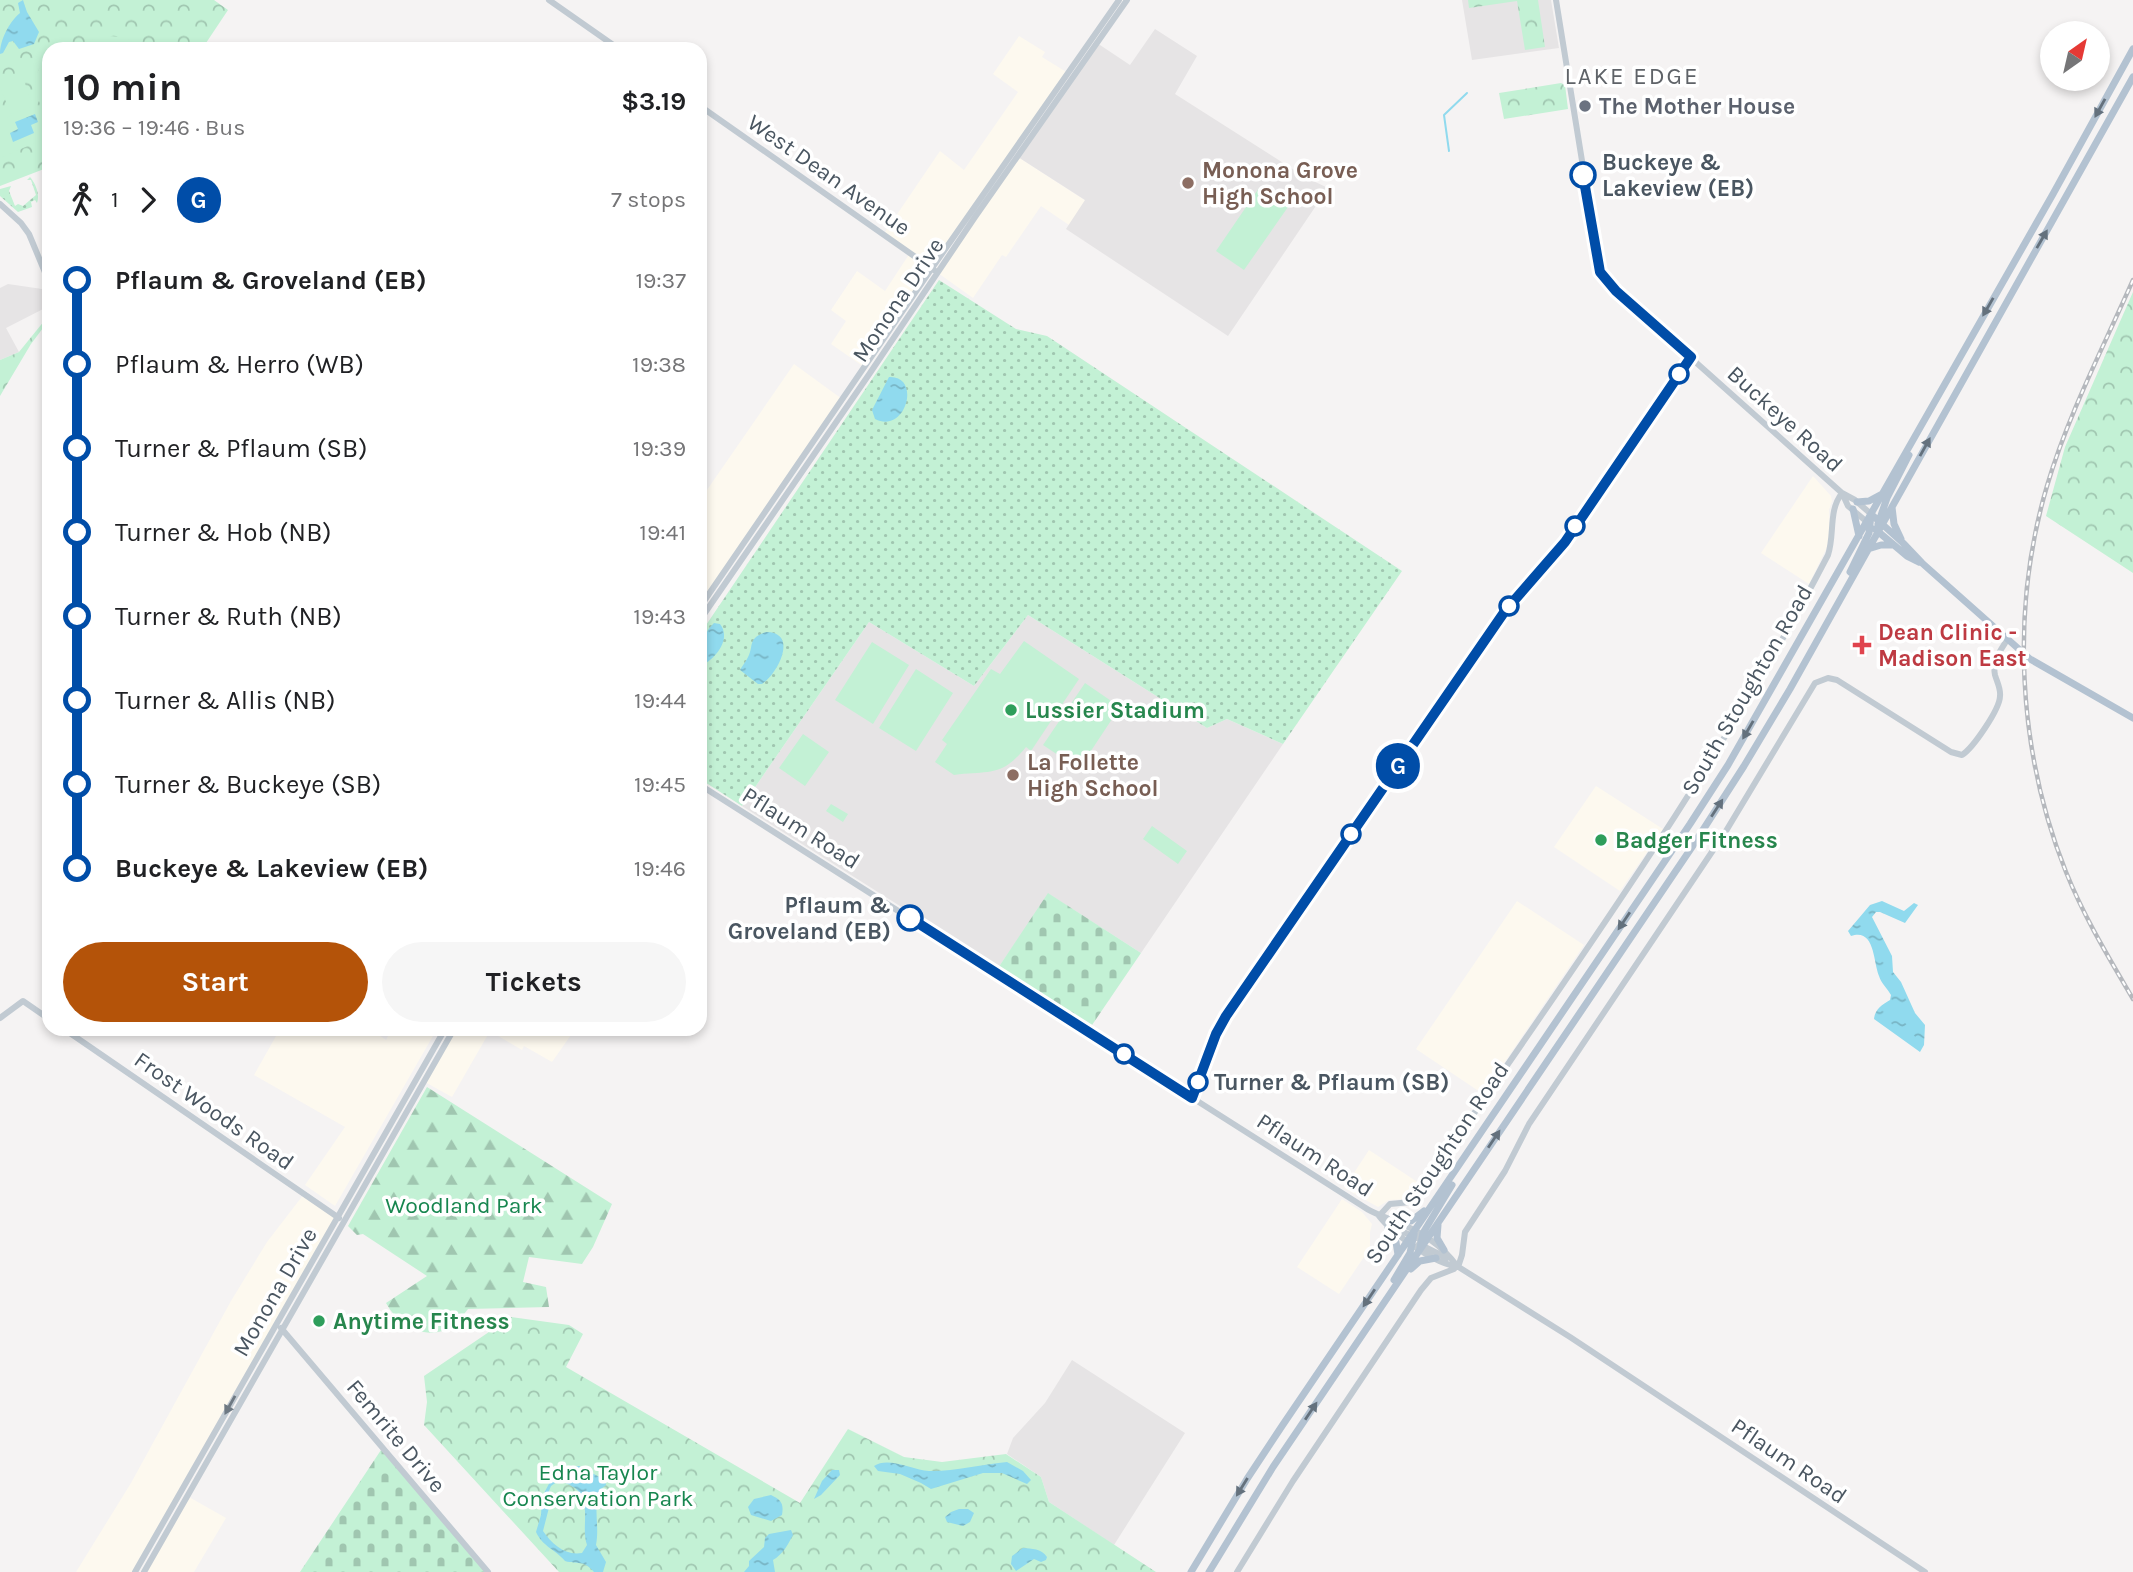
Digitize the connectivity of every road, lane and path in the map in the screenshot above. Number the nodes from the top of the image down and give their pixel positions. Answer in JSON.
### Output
{"nodes":[{"id":1,"x":549,"y":0,"type":"edge"},
{"id":2,"x":1119,"y":0,"type":"edge"},
{"id":3,"x":1127,"y":0,"type":"edge"},
{"id":4,"x":1556,"y":0,"type":"edge"},
{"id":5,"x":608,"y":42,"type":"edge"},
{"id":6,"x":2133,"y":48,"type":"edge"},
{"id":7,"x":2133,"y":77,"type":"edge"},
{"id":8,"x":707,"y":111,"type":"edge"},
{"id":9,"x":0,"y":204,"type":"edge"},
{"id":10,"x":42,"y":265,"type":"edge"},
{"id":11,"x":935,"y":271,"type":"junction"},
{"id":12,"x":1928,"y":413,"type":"junction"},
{"id":13,"x":803,"y":458,"type":"junction"},
{"id":14,"x":1842,"y":493,"type":"junction"},
{"id":15,"x":1882,"y":494,"type":"junction"},
{"id":16,"x":1855,"y":505,"type":"junction"},
{"id":17,"x":1892,"y":507,"type":"junction"},
{"id":18,"x":1871,"y":514,"type":"junction"},
{"id":19,"x":1880,"y":522,"type":"junction"},
{"id":20,"x":1869,"y":524,"type":"junction"},
{"id":21,"x":1878,"y":532,"type":"junction"},
{"id":22,"x":1859,"y":536,"type":"junction"},
{"id":23,"x":1903,"y":543,"type":"junction"},
{"id":24,"x":1893,"y":546,"type":"junction"},
{"id":25,"x":1868,"y":549,"type":"junction"},
{"id":26,"x":1922,"y":564,"type":"junction"},
{"id":27,"x":707,"y":597,"type":"edge"},
{"id":28,"x":707,"y":609,"type":"edge"},
{"id":29,"x":2007,"y":640,"type":"junction"},
{"id":30,"x":1814,"y":646,"type":"junction"},
{"id":31,"x":2133,"y":718,"type":"edge"},
{"id":32,"x":707,"y":789,"type":"edge"},
{"id":33,"x":42,"y":1014,"type":"edge"},
{"id":34,"x":0,"y":1018,"type":"edge"},
{"id":35,"x":74,"y":1036,"type":"edge"},
{"id":36,"x":441,"y":1036,"type":"edge"},
{"id":37,"x":450,"y":1036,"type":"edge"},
{"id":38,"x":1464,"y":1159,"type":"junction"},
{"id":39,"x":1431,"y":1207,"type":"junction"},
{"id":40,"x":1379,"y":1216,"type":"junction"},
{"id":41,"x":341,"y":1220,"type":"junction"},
{"id":42,"x":1398,"y":1222,"type":"junction"},
{"id":43,"x":1438,"y":1223,"type":"junction"},
{"id":44,"x":1388,"y":1228,"type":"junction"},
{"id":45,"x":1417,"y":1241,"type":"junction"},
{"id":46,"x":1444,"y":1250,"type":"junction"},
{"id":47,"x":1398,"y":1255,"type":"junction"},
{"id":48,"x":1436,"y":1258,"type":"junction"},
{"id":49,"x":1457,"y":1266,"type":"junction"},
{"id":50,"x":1404,"y":1272,"type":"junction"},
{"id":51,"x":1378,"y":1312,"type":"junction"},
{"id":52,"x":275,"y":1323,"type":"junction"},
{"id":53,"x":282,"y":1329,"type":"junction"},
{"id":54,"x":135,"y":1572,"type":"edge"},
{"id":55,"x":144,"y":1572,"type":"edge"},
{"id":56,"x":488,"y":1572,"type":"edge"},
{"id":57,"x":1191,"y":1572,"type":"edge"},
{"id":58,"x":1209,"y":1572,"type":"edge"},
{"id":59,"x":1237,"y":1572,"type":"edge"},
{"id":60,"x":1925,"y":1572,"type":"edge"}],
"edges":[{"from":1,"to":5,"type":"street"},
{"from":2,"to":11,"type":"street","name":"Monona Drive"},
{"from":3,"to":11,"type":"street","name":"Monona Drive"},
{"from":4,"to":14,"type":"street","name":"Buckeye Road"},
{"from":6,"to":12,"type":"main road","name":"South Stoughton Road","one_way":true},
{"from":17,"to":7,"type":"main road","name":"South Stoughton Road","one_way":true},
{"from":8,"to":11,"type":"street","name":"West Dean Avenue"},
{"from":9,"to":10,"type":"street"},
{"from":11,"to":13,"type":"street","name":"Monona Drive"},
{"from":12,"to":15,"type":"main road","name":"South Stoughton Road"},
{"from":12,"to":19,"type":"main road"},
{"from":13,"to":27,"type":"street","name":"Monona Drive"},
{"from":13,"to":28,"type":"street","name":"Monona Drive"},
{"from":14,"to":16,"type":"street","name":"Buckeye Road"},
{"from":14,"to":40,"type":"street"},
{"from":15,"to":16,"type":"main road"},
{"from":15,"to":18,"type":"main road","name":"South Stoughton Road"},
{"from":16,"to":18,"type":"street","name":"Buckeye Road"},
{"from":16,"to":20,"type":"street","name":"Buckeye Road"},
{"from":16,"to":22,"type":"main road"},
{"from":17,"to":19,"type":"main road","name":"South Stoughton Road"},
{"from":17,"to":23,"type":"main road"},
{"from":18,"to":19,"type":"main road"},
{"from":18,"to":20,"type":"main road","name":"South Stoughton Road"},
{"from":19,"to":21,"type":"main road","name":"South Stoughton Road"},
{"from":19,"to":23,"type":"main road"},
{"from":20,"to":21,"type":"main road"},
{"from":20,"to":22,"type":"main road","name":"South Stoughton Road"},
{"from":20,"to":30,"type":"main road"},
{"from":21,"to":24,"type":"main road"},
{"from":21,"to":25,"type":"main road","name":"South Stoughton Road"},
{"from":22,"to":38,"type":"main road","name":"South Stoughton Road","one_way":true},
{"from":23,"to":26,"type":"main road"},
{"from":24,"to":25,"type":"main road"},
{"from":24,"to":26,"type":"main road"},
{"from":25,"to":30,"type":"main road","name":"South Stoughton Road"},
{"from":26,"to":29,"type":"main road"},
{"from":29,"to":31,"type":"main road"},
{"from":29,"to":49,"type":"street"},
{"from":43,"to":30,"type":"main road","name":"South Stoughton Road","one_way":true},
{"from":32,"to":40,"type":"street","name":"Pflaum Road"},
{"from":33,"to":34,"type":"street"},
{"from":35,"to":41,"type":"street","name":"Frost Woods Road"},
{"from":36,"to":41,"type":"street","name":"Monona Drive"},
{"from":37,"to":41,"type":"street","name":"Monona Drive"},
{"from":38,"to":39,"type":"main road","name":"South Stoughton Road"},
{"from":38,"to":45,"type":"main road"},
{"from":39,"to":42,"type":"main road"},
{"from":39,"to":45,"type":"main road","name":"South Stoughton Road"},
{"from":40,"to":42,"type":"street","name":"Pflaum Road"},
{"from":40,"to":44,"type":"street","name":"Pflaum Road"},
{"from":40,"to":45,"type":"street"},
{"from":41,"to":52,"type":"street","name":"Monona Drive"},
{"from":41,"to":53,"type":"street","name":"Monona Drive"},
{"from":42,"to":45,"type":"street","name":"Pflaum Road"},
{"from":43,"to":45,"type":"main road","name":"South Stoughton Road"},
{"from":43,"to":46,"type":"main road"},
{"from":44,"to":45,"type":"street","name":"Pflaum Road"},
{"from":44,"to":47,"type":"main road"},
{"from":45,"to":46,"type":"street","name":"Pflaum Road"},
{"from":45,"to":47,"type":"main road","name":"South Stoughton Road"},
{"from":45,"to":48,"type":"street","name":"Pflaum Road"},
{"from":45,"to":49,"type":"street"},
{"from":45,"to":50,"type":"main road","name":"South Stoughton Road"},
{"from":45,"to":51,"type":"main road"},
{"from":46,"to":49,"type":"street","name":"Pflaum Road"},
{"from":47,"to":57,"type":"main road","name":"South Stoughton Road","one_way":true},
{"from":48,"to":49,"type":"street","name":"Pflaum Road"},
{"from":48,"to":50,"type":"main road"},
{"from":49,"to":59,"type":"street"},
{"from":49,"to":60,"type":"street","name":"Pflaum Road"},
{"from":50,"to":51,"type":"main road","name":"South Stoughton Road"},
{"from":58,"to":51,"type":"main road","name":"South Stoughton Road","one_way":true},
{"from":52,"to":53,"type":"street","name":"Femrite Drive"},
{"from":52,"to":54,"type":"street","name":"Monona Drive","one_way":true},
{"from":53,"to":55,"type":"street","name":"Monona Drive"},
{"from":53,"to":56,"type":"street","name":"Femrite Drive"}]}
